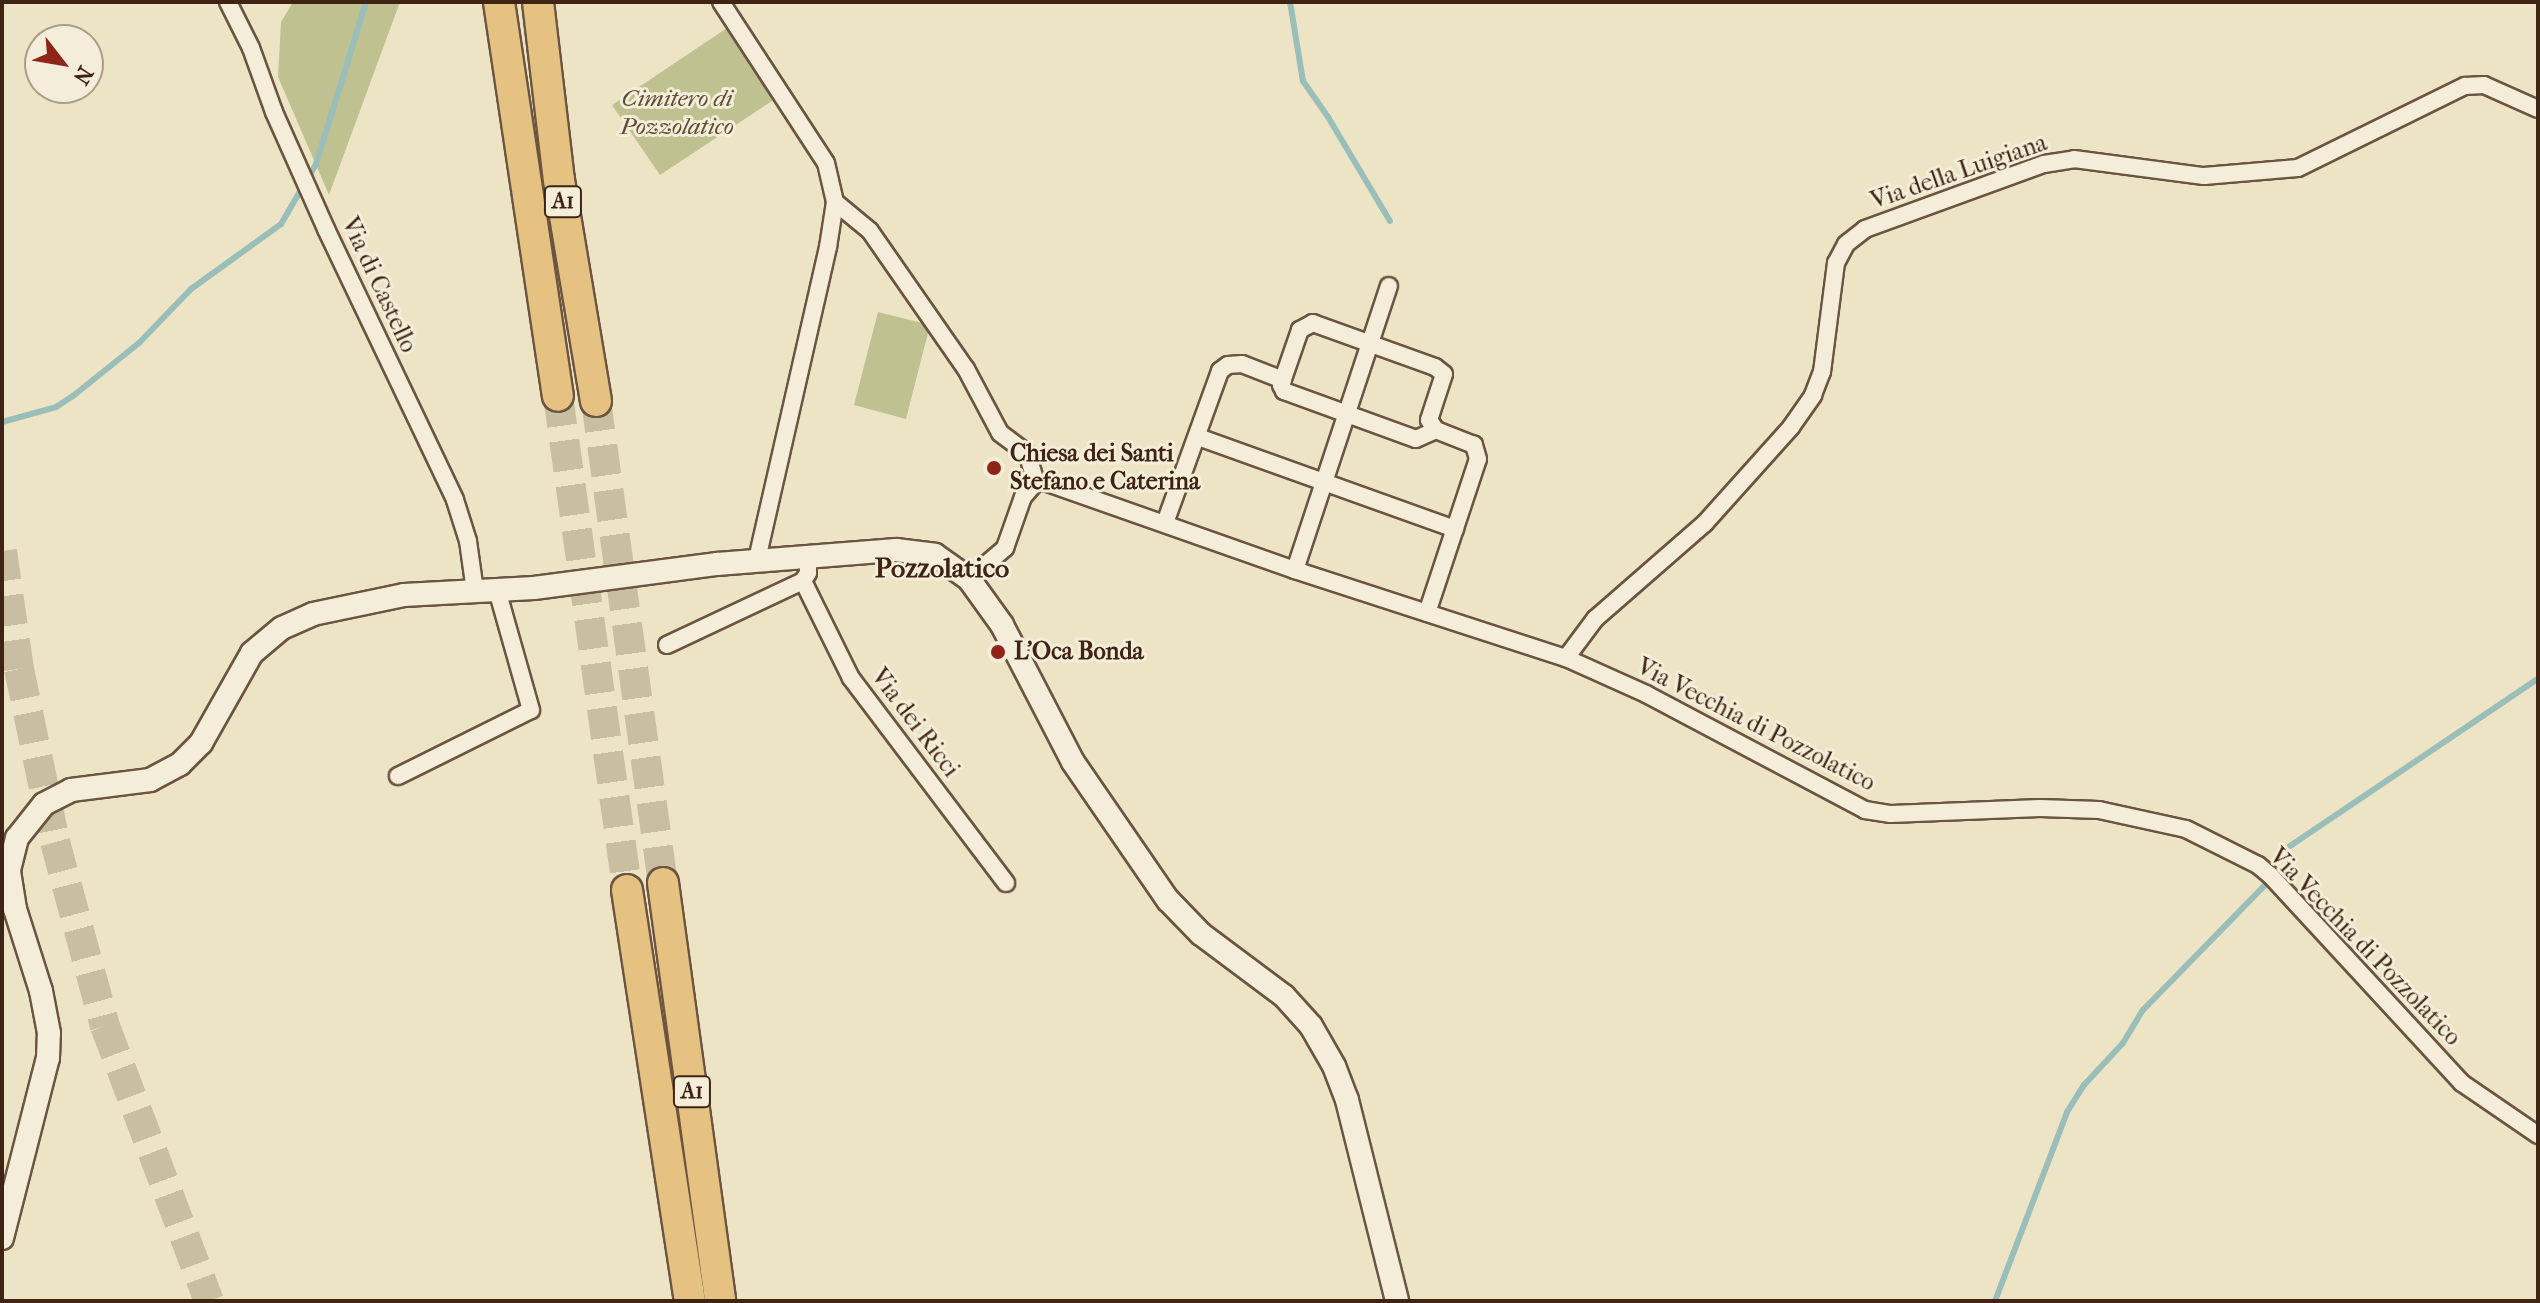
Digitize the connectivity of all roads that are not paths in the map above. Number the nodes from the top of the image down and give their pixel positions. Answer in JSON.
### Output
{"nodes":[{"id":1,"x":228,"y":2,"type":"edge"},
{"id":2,"x":499,"y":2,"type":"edge"},
{"id":3,"x":538,"y":2,"type":"edge"},
{"id":4,"x":721,"y":2,"type":"edge"},
{"id":5,"x":2538,"y":109,"type":"edge"},
{"id":6,"x":835,"y":202,"type":"junction"},
{"id":7,"x":1389,"y":286,"type":"dead end"},
{"id":8,"x":1370,"y":344,"type":"junction"},
{"id":9,"x":1283,"y":380,"type":"junction"},
{"id":10,"x":558,"y":396,"type":"tunnel mouth"},
{"id":11,"x":596,"y":401,"type":"tunnel mouth"},
{"id":12,"x":1345,"y":414,"type":"junction"},
{"id":13,"x":1436,"y":430,"type":"junction"},
{"id":14,"x":1198,"y":437,"type":"junction"},
{"id":15,"x":1036,"y":482,"type":"junction"},
{"id":16,"x":1324,"y":483,"type":"junction"},
{"id":17,"x":1165,"y":523,"type":"junction"},
{"id":18,"x":1455,"y":529,"type":"junction"},
{"id":19,"x":808,"y":556,"type":"junction"},
{"id":20,"x":757,"y":559,"type":"junction"},
{"id":21,"x":1295,"y":570,"type":"junction"},
{"id":22,"x":969,"y":579,"type":"junction"},
{"id":23,"x":803,"y":581,"type":"junction"},
{"id":24,"x":486,"y":591,"type":"junction"},
{"id":25,"x":1427,"y":613,"type":"junction"},
{"id":26,"x":667,"y":645,"type":"dead end"},
{"id":27,"x":1566,"y":658,"type":"junction"},
{"id":28,"x":398,"y":776,"type":"dead end"},
{"id":29,"x":663,"y":883,"type":"tunnel mouth"},
{"id":30,"x":1006,"y":883,"type":"dead end"},
{"id":31,"x":627,"y":890,"type":"tunnel mouth"},
{"id":32,"x":2538,"y":1135,"type":"edge"},
{"id":33,"x":2,"y":1238,"type":"edge"},
{"id":34,"x":690,"y":1301,"type":"edge"},
{"id":35,"x":720,"y":1301,"type":"edge"},
{"id":36,"x":1397,"y":1301,"type":"edge"}],
"edges":[{"from":1,"to":24,"type":"street","name":"Via di Castello"},
{"from":2,"to":10,"type":"highway","number":"A1"},
{"from":3,"to":11,"type":"highway","number":"A1"},
{"from":4,"to":6,"type":"street"},
{"from":5,"to":27,"type":"street","name":"Via della Luigiana"},
{"from":6,"to":15,"type":"street"},
{"from":6,"to":20,"type":"street"},
{"from":7,"to":8,"type":"street"},
{"from":8,"to":9,"type":"street"},
{"from":8,"to":12,"type":"street"},
{"from":8,"to":13,"type":"street"},
{"from":9,"to":12,"type":"street"},
{"from":9,"to":14,"type":"street"},
{"from":12,"to":13,"type":"street"},
{"from":12,"to":16,"type":"street"},
{"from":13,"to":18,"type":"street"},
{"from":14,"to":16,"type":"street"},
{"from":14,"to":17,"type":"street"},
{"from":15,"to":17,"type":"street","name":"Via Vecchia di Pozzolatico"},
{"from":15,"to":22,"type":"street"},
{"from":16,"to":18,"type":"street"},
{"from":16,"to":21,"type":"street"},
{"from":17,"to":21,"type":"street","name":"Via Vecchia di Pozzolatico"},
{"from":18,"to":25,"type":"street"},
{"from":19,"to":20,"type":"main road"},
{"from":19,"to":22,"type":"main road"},
{"from":19,"to":23,"type":"street"},
{"from":20,"to":24,"type":"main road"},
{"from":21,"to":25,"type":"street","name":"Via Vecchia di Pozzolatico"},
{"from":22,"to":36,"type":"main road"},
{"from":23,"to":26,"type":"street"},
{"from":23,"to":30,"type":"street","name":"Via dei Ricci"},
{"from":24,"to":28,"type":"street","name":"Via di Castello"},
{"from":24,"to":33,"type":"main road"},
{"from":25,"to":27,"type":"street","name":"Via Vecchia di Pozzolatico"},
{"from":27,"to":32,"type":"street","name":"Via Vecchia di Pozzolatico"},
{"from":29,"to":35,"type":"highway","number":"A1"},
{"from":31,"to":34,"type":"highway","number":"A1"}]}
